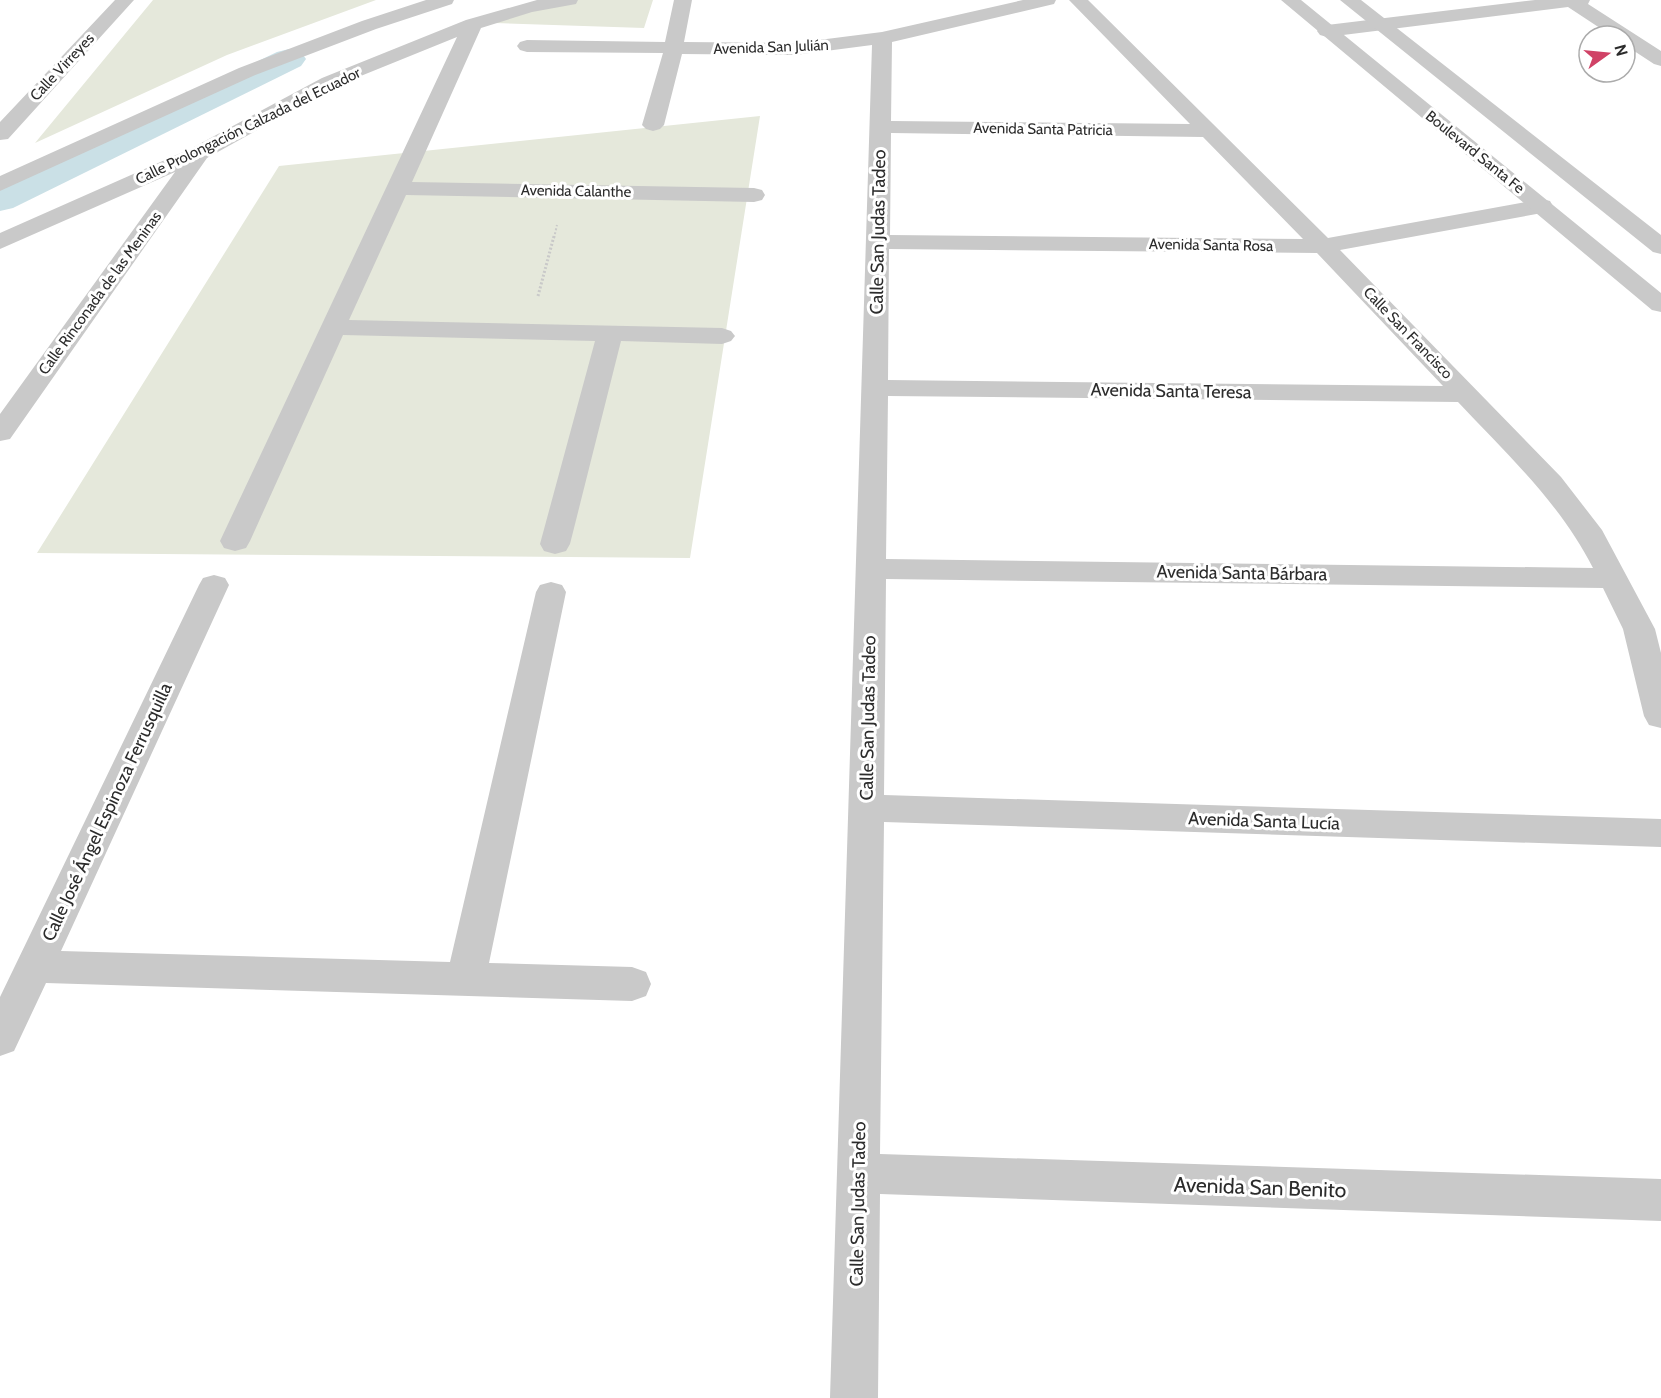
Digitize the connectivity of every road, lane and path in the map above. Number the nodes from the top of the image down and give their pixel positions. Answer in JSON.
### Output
{"nodes":[{"id":1,"x":125,"y":0,"type":"edge"},
{"id":2,"x":445,"y":0,"type":"edge"},
{"id":3,"x":569,"y":0,"type":"edge"},
{"id":4,"x":683,"y":0,"type":"edge"},
{"id":5,"x":1047,"y":0,"type":"edge"},
{"id":6,"x":1078,"y":0,"type":"edge"},
{"id":7,"x":1290,"y":0,"type":"edge"},
{"id":8,"x":1348,"y":0,"type":"edge"},
{"id":9,"x":1574,"y":1,"type":"edge"},
{"id":10,"x":1379,"y":23,"type":"junction"},
{"id":11,"x":473,"y":24,"type":"junction"},
{"id":12,"x":1608,"y":24,"type":"edge"},
{"id":13,"x":1327,"y":31,"type":"junction"},
{"id":14,"x":882,"y":38,"type":"junction"},
{"id":15,"x":1637,"y":44,"type":"edge"},
{"id":16,"x":527,"y":46,"type":"dead end"},
{"id":17,"x":673,"y":48,"type":"junction"},
{"id":18,"x":1661,"y":60,"type":"edge"},
{"id":19,"x":653,"y":125,"type":"dead end"},
{"id":20,"x":880,"y":127,"type":"junction"},
{"id":21,"x":1206,"y":131,"type":"junction"},
{"id":22,"x":0,"y":134,"type":"edge"},
{"id":23,"x":200,"y":153,"type":"junction"},
{"id":24,"x":0,"y":183,"type":"edge"},
{"id":25,"x":399,"y":188,"type":"junction"},
{"id":26,"x":566,"y":191,"type":"junction"},
{"id":27,"x":754,"y":195,"type":"dead end"},
{"id":28,"x":1542,"y":206,"type":"junction"},
{"id":29,"x":0,"y":242,"type":"edge"},
{"id":30,"x":878,"y":242,"type":"junction"},
{"id":31,"x":1323,"y":246,"type":"junction"},
{"id":32,"x":1661,"y":247,"type":"edge"},
{"id":33,"x":1661,"y":305,"type":"edge"},
{"id":34,"x":334,"y":327,"type":"junction"},
{"id":35,"x":528,"y":332,"type":"junction"},
{"id":36,"x":610,"y":333,"type":"junction"},
{"id":37,"x":722,"y":336,"type":"dead end"},
{"id":38,"x":875,"y":388,"type":"junction"},
{"id":39,"x":1467,"y":394,"type":"junction"},
{"id":40,"x":0,"y":434,"type":"edge"},
{"id":41,"x":235,"y":541,"type":"dead end"},
{"id":42,"x":555,"y":544,"type":"dead end"},
{"id":43,"x":871,"y":569,"type":"junction"},
{"id":44,"x":1614,"y":578,"type":"junction"},
{"id":45,"x":214,"y":585,"type":"dead end"},
{"id":46,"x":551,"y":592,"type":"dead end"},
{"id":47,"x":1661,"y":716,"type":"edge"},
{"id":48,"x":866,"y":808,"type":"junction"},
{"id":49,"x":1661,"y":833,"type":"edge"},
{"id":50,"x":34,"y":966,"type":"junction"},
{"id":51,"x":466,"y":979,"type":"junction"},
{"id":52,"x":632,"y":984,"type":"dead end"},
{"id":53,"x":0,"y":1039,"type":"edge"},
{"id":54,"x":859,"y":1173,"type":"junction"},
{"id":55,"x":1661,"y":1200,"type":"edge"},
{"id":56,"x":854,"y":1398,"type":"edge"}],
"edges":[{"from":1,"to":22,"type":"street","name":"Calle Virreyes"},
{"from":2,"to":24,"type":"street"},
{"from":3,"to":11,"type":"street","name":"Calle Prolongación Calzada del Ecuador"},
{"from":4,"to":17,"type":"street"},
{"from":5,"to":14,"type":"street","name":"Avenida San Julián"},
{"from":6,"to":21,"type":"street","name":"Calle San Francisco"},
{"from":7,"to":13,"type":"street","name":"Boulevard Santa Fe"},
{"from":8,"to":10,"type":"street"},
{"from":9,"to":10,"type":"street"},
{"from":9,"to":12,"type":"street"},
{"from":10,"to":13,"type":"street"},
{"from":10,"to":32,"type":"street"},
{"from":11,"to":23,"type":"street","name":"Calle Prolongación Calzada del Ecuador"},
{"from":11,"to":25,"type":"street"},
{"from":13,"to":28,"type":"street","name":"Boulevard Santa Fe"},
{"from":14,"to":17,"type":"street","name":"Avenida San Julián"},
{"from":14,"to":20,"type":"street","name":"Calle San Judas Tadeo"},
{"from":15,"to":18,"type":"street"},
{"from":16,"to":17,"type":"street","name":"Avenida San Julián"},
{"from":17,"to":19,"type":"street"},
{"from":20,"to":21,"type":"street","name":"Avenida Santa Patricia"},
{"from":20,"to":30,"type":"street","name":"Calle San Judas Tadeo"},
{"from":21,"to":31,"type":"street","name":"Calle San Francisco"},
{"from":23,"to":29,"type":"street","name":"Calle Prolongación Calzada del Ecuador"},
{"from":23,"to":40,"type":"street","name":"Calle Rinconada de las Meninas"},
{"from":25,"to":26,"type":"street","name":"Avenida Calanthe"},
{"from":25,"to":34,"type":"street"},
{"from":26,"to":27,"type":"street","name":"Avenida Calanthe"},
{"from":26,"to":35,"type":"path"},
{"from":28,"to":31,"type":"street","name":"Avenida Santa Rosa"},
{"from":28,"to":33,"type":"street","name":"Boulevard Santa Fe"},
{"from":30,"to":31,"type":"street","name":"Avenida Santa Rosa"},
{"from":30,"to":38,"type":"street","name":"Calle San Judas Tadeo"},
{"from":31,"to":39,"type":"street","name":"Calle San Francisco"},
{"from":34,"to":35,"type":"street"},
{"from":34,"to":41,"type":"street"},
{"from":35,"to":36,"type":"street"},
{"from":36,"to":37,"type":"street"},
{"from":36,"to":42,"type":"street"},
{"from":38,"to":39,"type":"street","name":"Avenida Santa Teresa"},
{"from":38,"to":43,"type":"street","name":"Calle San Judas Tadeo"},
{"from":39,"to":44,"type":"street","name":"Calle San Francisco"},
{"from":43,"to":44,"type":"street","name":"Avenida Santa Bárbara"},
{"from":43,"to":48,"type":"street","name":"Calle San Judas Tadeo"},
{"from":44,"to":47,"type":"street","name":"Calle San Francisco"},
{"from":45,"to":50,"type":"street","name":"Calle José Ángel Espinoza Ferrusquilla"},
{"from":46,"to":51,"type":"street"},
{"from":48,"to":49,"type":"street","name":"Avenida Santa Lucía"},
{"from":48,"to":54,"type":"street","name":"Calle San Judas Tadeo"},
{"from":50,"to":51,"type":"street"},
{"from":50,"to":53,"type":"street","name":"Calle José Ángel Espinoza Ferrusquilla"},
{"from":51,"to":52,"type":"street"},
{"from":54,"to":55,"type":"street","name":"Avenida San Benito"},
{"from":54,"to":56,"type":"street","name":"Calle San Judas Tadeo"}]}
